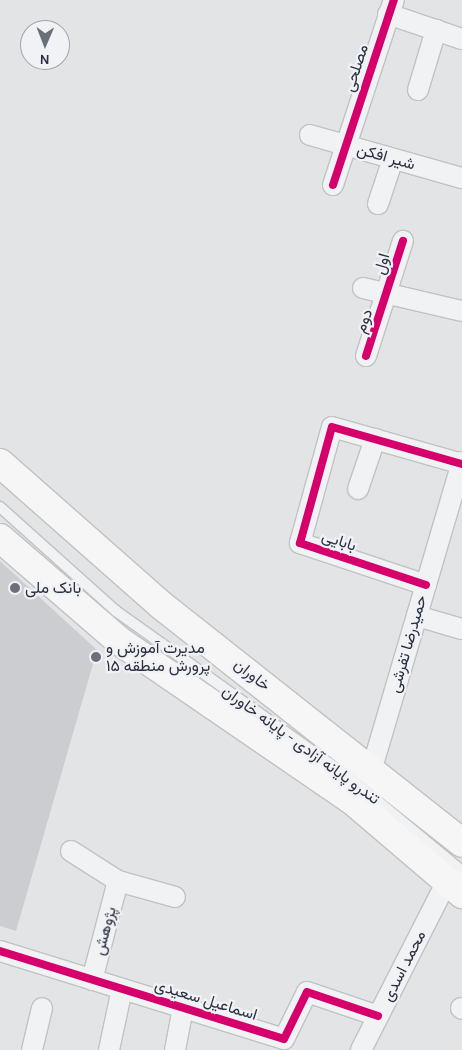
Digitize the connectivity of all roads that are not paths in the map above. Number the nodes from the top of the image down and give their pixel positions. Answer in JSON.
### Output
{"nodes":[{"id":1,"x":391,"y":7,"type":"edge"},
{"id":2,"x":436,"y":30,"type":"junction"},
{"id":3,"x":462,"y":38,"type":"edge"},
{"id":4,"x":418,"y":90,"type":"dead end"},
{"id":5,"x":310,"y":135,"type":"dead end"},
{"id":6,"x":346,"y":146,"type":"junction"},
{"id":7,"x":393,"y":159,"type":"junction"},
{"id":8,"x":462,"y":178,"type":"edge"},
{"id":9,"x":333,"y":185,"type":"dead end"},
{"id":10,"x":378,"y":204,"type":"dead end"},
{"id":11,"x":403,"y":241,"type":"dead end"},
{"id":12,"x":363,"y":288,"type":"dead end"},
{"id":13,"x":388,"y":294,"type":"junction"},
{"id":14,"x":462,"y":311,"type":"edge"},
{"id":15,"x":366,"y":356,"type":"dead end"},
{"id":16,"x":375,"y":440,"type":"junction"},
{"id":17,"x":0,"y":463,"type":"edge"},
{"id":18,"x":462,"y":464,"type":"edge"},
{"id":19,"x":358,"y":489,"type":"dead end"},
{"id":20,"x":456,"y":504,"type":"edge"},
{"id":21,"x":0,"y":507,"type":"edge"},
{"id":22,"x":0,"y":538,"type":"edge"},
{"id":23,"x":426,"y":585,"type":"junction"},
{"id":24,"x":417,"y":616,"type":"junction"},
{"id":25,"x":462,"y":629,"type":"edge"},
{"id":26,"x":372,"y":768,"type":"junction"},
{"id":27,"x":462,"y":843,"type":"edge"},
{"id":28,"x":71,"y":851,"type":"dead end"},
{"id":29,"x":118,"y":881,"type":"junction"},
{"id":30,"x":457,"y":882,"type":"edge"},
{"id":31,"x":175,"y":897,"type":"dead end"},
{"id":32,"x":0,"y":951,"type":"edge"},
{"id":33,"x":92,"y":980,"type":"junction"},
{"id":34,"x":122,"y":989,"type":"junction"},
{"id":35,"x":42,"y":1008,"type":"dead end"},
{"id":36,"x":183,"y":1008,"type":"junction"},
{"id":37,"x":378,"y":1016,"type":"junction"},
{"id":38,"x":32,"y":1050,"type":"edge"},
{"id":39,"x":109,"y":1050,"type":"edge"},
{"id":40,"x":175,"y":1050,"type":"edge"},
{"id":41,"x":360,"y":1050,"type":"edge"}],
"edges":[{"from":1,"to":2,"type":"street"},
{"from":1,"to":6,"type":"street","name":"مصلحی"},
{"from":2,"to":3,"type":"street"},
{"from":2,"to":4,"type":"street"},
{"from":5,"to":6,"type":"street","name":"شیر افکن"},
{"from":6,"to":7,"type":"street","name":"شیر افکن"},
{"from":6,"to":9,"type":"street"},
{"from":7,"to":8,"type":"street","name":"شیر افکن"},
{"from":7,"to":10,"type":"street"},
{"from":11,"to":13,"type":"street","name":"اول"},
{"from":12,"to":13,"type":"street"},
{"from":13,"to":14,"type":"street"},
{"from":13,"to":15,"type":"street","name":"دوم"},
{"from":16,"to":18,"type":"street"},
{"from":16,"to":19,"type":"street"},
{"from":16,"to":23,"type":"street","name":"بابایی"},
{"from":17,"to":26,"type":"main road","name":"خاوران"},
{"from":18,"to":20,"type":"street","name":"حمیدرضا تفرشی"},
{"from":20,"to":23,"type":"street","name":"حمیدرضا تفرشی"},
{"from":21,"to":30,"type":"lane","name":"تندرو پایانه آزادی - پایانه خاوران"},
{"from":22,"to":30,"type":"main road"},
{"from":23,"to":24,"type":"street","name":"حمیدرضا تفرشی"},
{"from":24,"to":25,"type":"street"},
{"from":24,"to":26,"type":"street","name":"حمیدرضا تفرشی"},
{"from":26,"to":27,"type":"main road","name":"خاوران"},
{"from":28,"to":29,"type":"street"},
{"from":29,"to":31,"type":"street"},
{"from":29,"to":33,"type":"street","name":"پژوهش"},
{"from":30,"to":37,"type":"street","name":"محمد اسدی"},
{"from":32,"to":33,"type":"street","name":"اسماعیل سعیدی"},
{"from":33,"to":34,"type":"street","name":"اسماعیل سعیدی"},
{"from":34,"to":36,"type":"street","name":"اسماعیل سعیدی"},
{"from":34,"to":39,"type":"street"},
{"from":35,"to":38,"type":"street"},
{"from":36,"to":37,"type":"street","name":"اسماعیل سعیدی"},
{"from":36,"to":40,"type":"street"},
{"from":37,"to":41,"type":"street","name":"محمد اسدی"}]}
